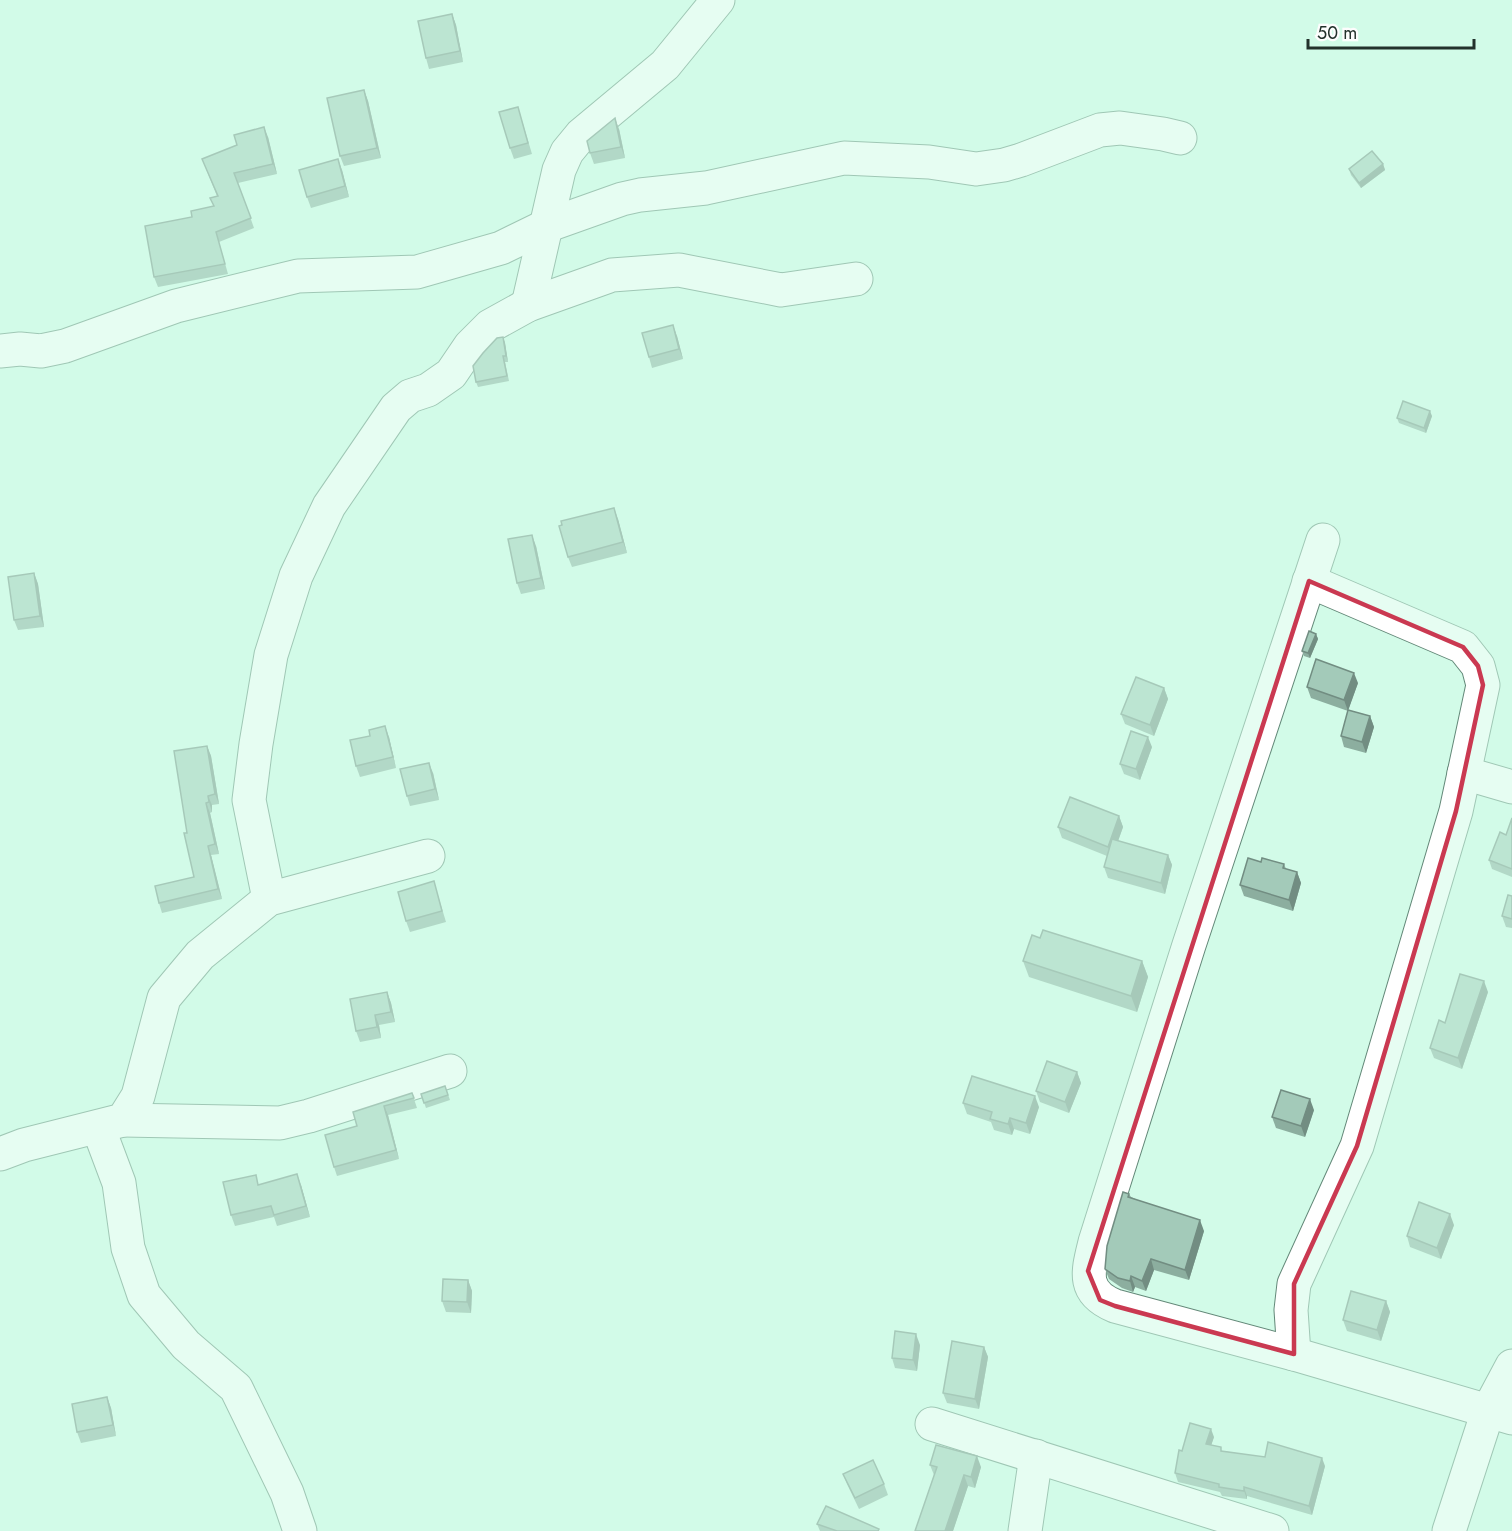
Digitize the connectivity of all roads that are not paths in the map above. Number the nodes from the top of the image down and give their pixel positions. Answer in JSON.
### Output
{"nodes":[{"id":1,"x":718,"y":0,"type":"edge"},
{"id":2,"x":1180,"y":138,"type":"dead end"},
{"id":3,"x":546,"y":226,"type":"junction"},
{"id":4,"x":856,"y":279,"type":"dead end"},
{"id":5,"x":528,"y":305,"type":"junction"},
{"id":6,"x":0,"y":351,"type":"edge"},
{"id":7,"x":1323,"y":540,"type":"dead end"},
{"id":8,"x":1309,"y":581,"type":"junction"},
{"id":9,"x":1464,"y":773,"type":"junction"},
{"id":10,"x":1512,"y":787,"type":"edge"},
{"id":11,"x":428,"y":856,"type":"dead end"},
{"id":12,"x":269,"y":899,"type":"junction"},
{"id":13,"x":450,"y":1071,"type":"dead end"},
{"id":14,"x":110,"y":1123,"type":"junction"},
{"id":15,"x":0,"y":1154,"type":"edge"},
{"id":16,"x":1294,"y":1354,"type":"junction"},
{"id":17,"x":1512,"y":1366,"type":"edge"},
{"id":18,"x":1500,"y":1415,"type":"edge"},
{"id":19,"x":932,"y":1424,"type":"dead end"},
{"id":20,"x":1036,"y":1456,"type":"junction"},
{"id":21,"x":300,"y":1531,"type":"edge"},
{"id":22,"x":1025,"y":1531,"type":"edge"},
{"id":23,"x":1272,"y":1531,"type":"edge"},
{"id":24,"x":1449,"y":1531,"type":"edge"}],
"edges":[{"from":1,"to":3,"type":"street"},
{"from":2,"to":3,"type":"street"},
{"from":3,"to":5,"type":"street"},
{"from":3,"to":6,"type":"street"},
{"from":4,"to":5,"type":"street"},
{"from":5,"to":12,"type":"street"},
{"from":7,"to":8,"type":"street"},
{"from":8,"to":9,"type":"street"},
{"from":8,"to":16,"type":"street"},
{"from":9,"to":10,"type":"street"},
{"from":9,"to":16,"type":"street"},
{"from":11,"to":12,"type":"street"},
{"from":12,"to":14,"type":"street"},
{"from":13,"to":14,"type":"street"},
{"from":14,"to":15,"type":"street"},
{"from":14,"to":21,"type":"street"},
{"from":16,"to":18,"type":"street"},
{"from":17,"to":18,"type":"street"},
{"from":18,"to":24,"type":"street"},
{"from":19,"to":20,"type":"street"},
{"from":20,"to":22,"type":"street"},
{"from":20,"to":23,"type":"street"}]}
